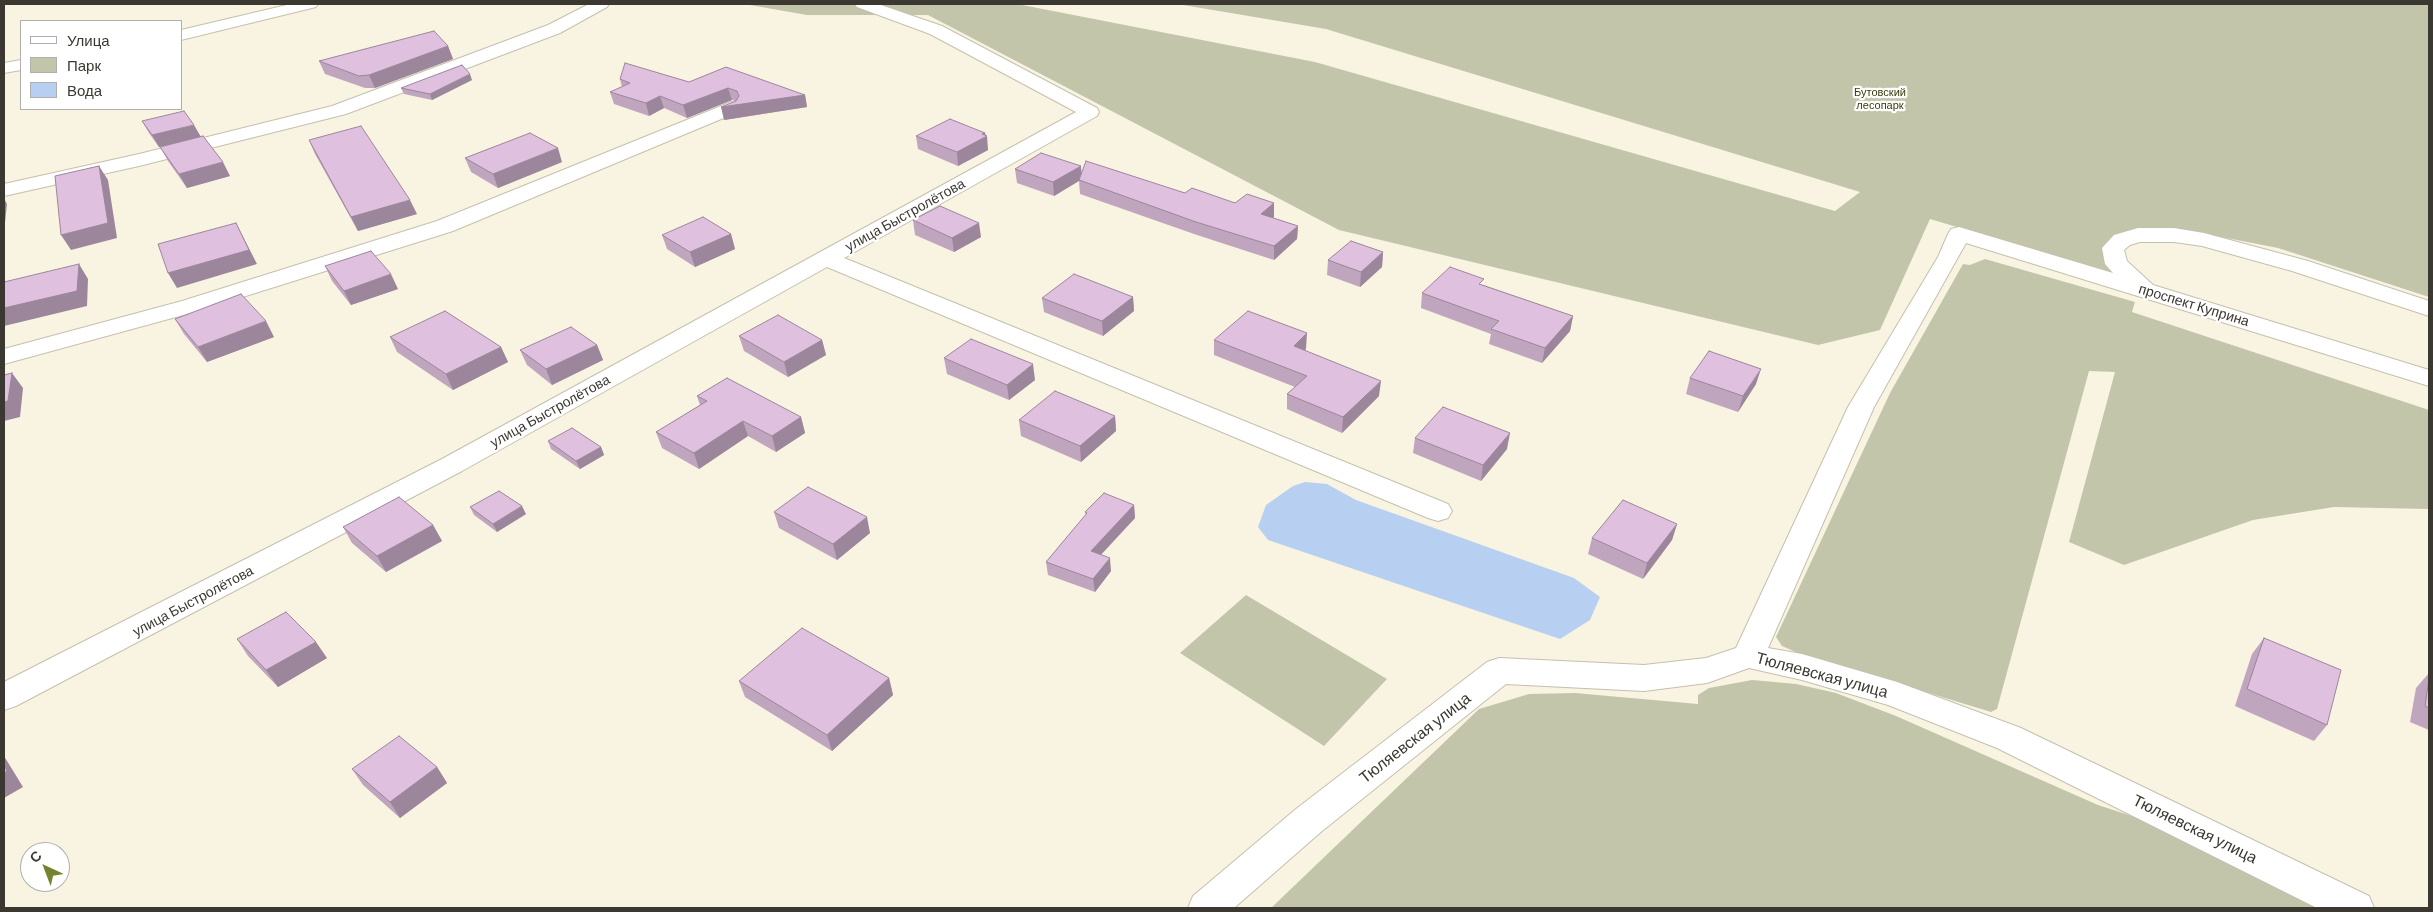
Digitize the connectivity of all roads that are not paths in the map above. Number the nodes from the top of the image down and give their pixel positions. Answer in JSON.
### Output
{"nodes":[{"id":1,"x":310,"y":4,"type":"edge"},
{"id":2,"x":601,"y":4,"type":"edge"},
{"id":3,"x":863,"y":4,"type":"edge"},
{"id":4,"x":182,"y":34,"type":"edge"},
{"id":5,"x":20,"y":65,"type":"edge"},
{"id":6,"x":4,"y":68,"type":"edge"},
{"id":7,"x":731,"y":108,"type":"edge"},
{"id":8,"x":4,"y":190,"type":"edge"},
{"id":9,"x":828,"y":259,"type":"junction"},
{"id":10,"x":2149,"y":291,"type":"junction"},
{"id":11,"x":2429,"y":309,"type":"edge"},
{"id":12,"x":4,"y":357,"type":"edge"},
{"id":13,"x":2429,"y":378,"type":"edge"},
{"id":14,"x":1438,"y":511,"type":"dead end"},
{"id":15,"x":1748,"y":656,"type":"junction"},
{"id":16,"x":4,"y":697,"type":"edge"},
{"id":17,"x":1208,"y":908,"type":"edge"},
{"id":18,"x":2355,"y":908,"type":"edge"}],
"edges":[{"from":1,"to":4,"type":"street"},
{"from":2,"to":8,"type":"street"},
{"from":3,"to":9,"type":"street","name":"улица Быстролётова"},
{"from":5,"to":6,"type":"street"},
{"from":7,"to":12,"type":"street"},
{"from":9,"to":14,"type":"street"},
{"from":9,"to":16,"type":"street","name":"улица Быстролётова"},
{"from":10,"to":11,"type":"street"},
{"from":10,"to":13,"type":"street","name":"проспект Куприна"},
{"from":10,"to":15,"type":"street","name":"проспект Куприна"},
{"from":15,"to":17,"type":"street","name":"Тюляевская улица"},
{"from":15,"to":18,"type":"street","name":"Тюляевская улица"}]}
